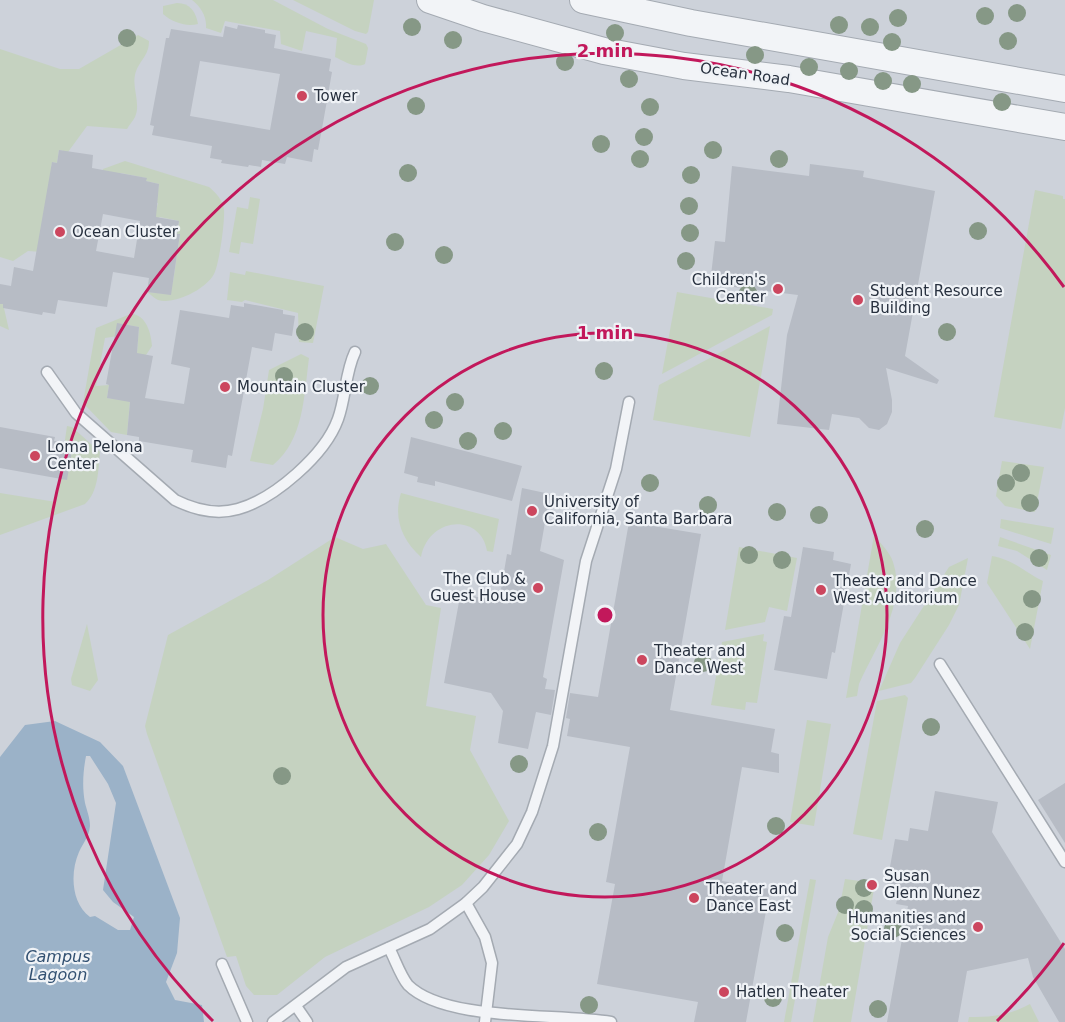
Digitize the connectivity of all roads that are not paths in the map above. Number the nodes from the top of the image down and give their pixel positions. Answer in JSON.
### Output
{"nodes":[{"id":1,"x":430,"y":0,"type":"edge"},
{"id":2,"x":583,"y":0,"type":"edge"},
{"id":3,"x":1065,"y":89,"type":"edge"},
{"id":4,"x":1065,"y":127,"type":"edge"},
{"id":5,"x":355,"y":352,"type":"dead end"},
{"id":6,"x":47,"y":372,"type":"dead end"},
{"id":7,"x":629,"y":402,"type":"dead end"},
{"id":8,"x":940,"y":664,"type":"dead end"},
{"id":9,"x":1065,"y":862,"type":"edge"},
{"id":10,"x":466,"y":903,"type":"junction"},
{"id":11,"x":389,"y":948,"type":"junction"},
{"id":12,"x":222,"y":964,"type":"dead end"},
{"id":13,"x":296,"y":1006,"type":"junction"},
{"id":14,"x":485,"y":1019,"type":"edge"},
{"id":15,"x":248,"y":1022,"type":"edge"},
{"id":16,"x":273,"y":1022,"type":"edge"},
{"id":17,"x":307,"y":1022,"type":"edge"},
{"id":18,"x":611,"y":1022,"type":"edge"}],
"edges":[{"from":1,"to":4,"type":"street","name":"Ocean Road"},
{"from":2,"to":3,"type":"street"},
{"from":5,"to":6,"type":"lane"},
{"from":7,"to":10,"type":"lane"},
{"from":8,"to":9,"type":"lane"},
{"from":10,"to":11,"type":"lane"},
{"from":10,"to":14,"type":"lane"},
{"from":11,"to":13,"type":"lane"},
{"from":11,"to":14,"type":"lane"},
{"from":12,"to":15,"type":"lane"},
{"from":13,"to":16,"type":"lane"},
{"from":13,"to":17,"type":"lane"},
{"from":14,"to":18,"type":"lane"}]}
